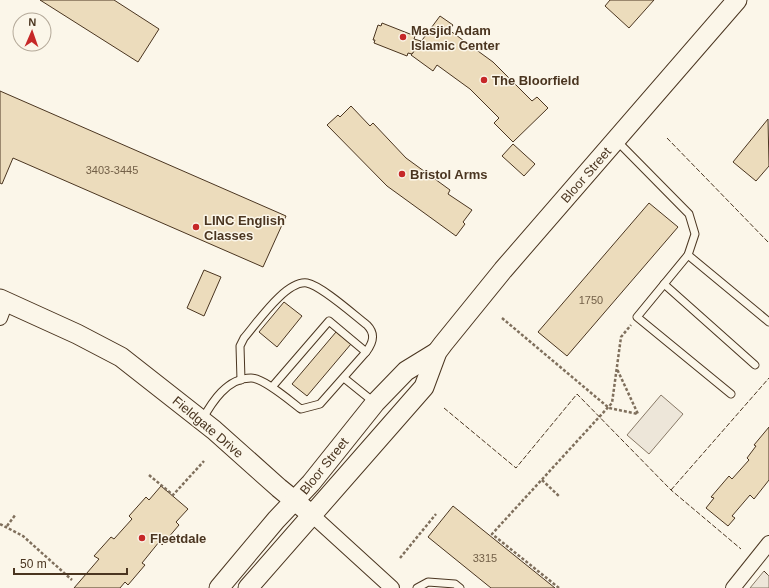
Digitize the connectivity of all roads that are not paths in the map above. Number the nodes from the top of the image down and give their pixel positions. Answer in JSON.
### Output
{"nodes":[{"id":1,"x":737,"y":0,"type":"edge"},
{"id":2,"x":616,"y":140,"type":"junction"},
{"id":3,"x":688,"y":255,"type":"junction"},
{"id":4,"x":664,"y":284,"type":"junction"},
{"id":5,"x":2,"y":306,"type":"edge"},
{"id":6,"x":769,"y":322,"type":"edge"},
{"id":7,"x":366,"y":352,"type":"junction"},
{"id":8,"x":437,"y":352,"type":"junction"},
{"id":9,"x":756,"y":365,"type":"dead end"},
{"id":10,"x":344,"y":378,"type":"junction"},
{"id":11,"x":241,"y":380,"type":"junction"},
{"id":12,"x":272,"y":386,"type":"junction"},
{"id":13,"x":731,"y":394,"type":"dead end"},
{"id":14,"x":375,"y":403,"type":"junction"},
{"id":15,"x":202,"y":420,"type":"junction"},
{"id":16,"x":294,"y":502,"type":"junction"},
{"id":17,"x":312,"y":515,"type":"junction"},
{"id":18,"x":769,"y":543,"type":"edge"},
{"id":19,"x":219,"y":588,"type":"edge"},
{"id":20,"x":248,"y":588,"type":"edge"},
{"id":21,"x":392,"y":588,"type":"edge"},
{"id":22,"x":417,"y":588,"type":"edge"},
{"id":23,"x":460,"y":588,"type":"edge"},
{"id":24,"x":733,"y":588,"type":"edge"}],
"edges":[{"from":1,"to":2,"type":"main road","name":"Bloor Street"},
{"from":2,"to":3,"type":"lane"},
{"from":2,"to":8,"type":"main road","name":"Bloor Street"},
{"from":3,"to":4,"type":"lane"},
{"from":3,"to":6,"type":"lane"},
{"from":4,"to":9,"type":"lane"},
{"from":4,"to":13,"type":"lane"},
{"from":5,"to":15,"type":"main road","name":"Fieldgate Drive"},
{"from":7,"to":10,"type":"lane"},
{"from":7,"to":11,"type":"lane"},
{"from":7,"to":12,"type":"lane"},
{"from":8,"to":14,"type":"main road","name":"Bloor Street"},
{"from":8,"to":17,"type":"main road","name":"Bloor Street"},
{"from":10,"to":12,"type":"lane"},
{"from":10,"to":14,"type":"lane"},
{"from":11,"to":12,"type":"lane"},
{"from":11,"to":15,"type":"lane"},
{"from":14,"to":16,"type":"main road","name":"Bloor Street"},
{"from":15,"to":16,"type":"main road","name":"Fieldgate Drive"},
{"from":16,"to":17,"type":"main road","name":"Fieldgate Drive"},
{"from":16,"to":19,"type":"main road","name":"Bloor Street"},
{"from":17,"to":20,"type":"main road","name":"Bloor Street"},
{"from":17,"to":21,"type":"street","name":"Fieldgate Drive"},
{"from":18,"to":24,"type":"street"},
{"from":22,"to":23,"type":"lane"}]}
